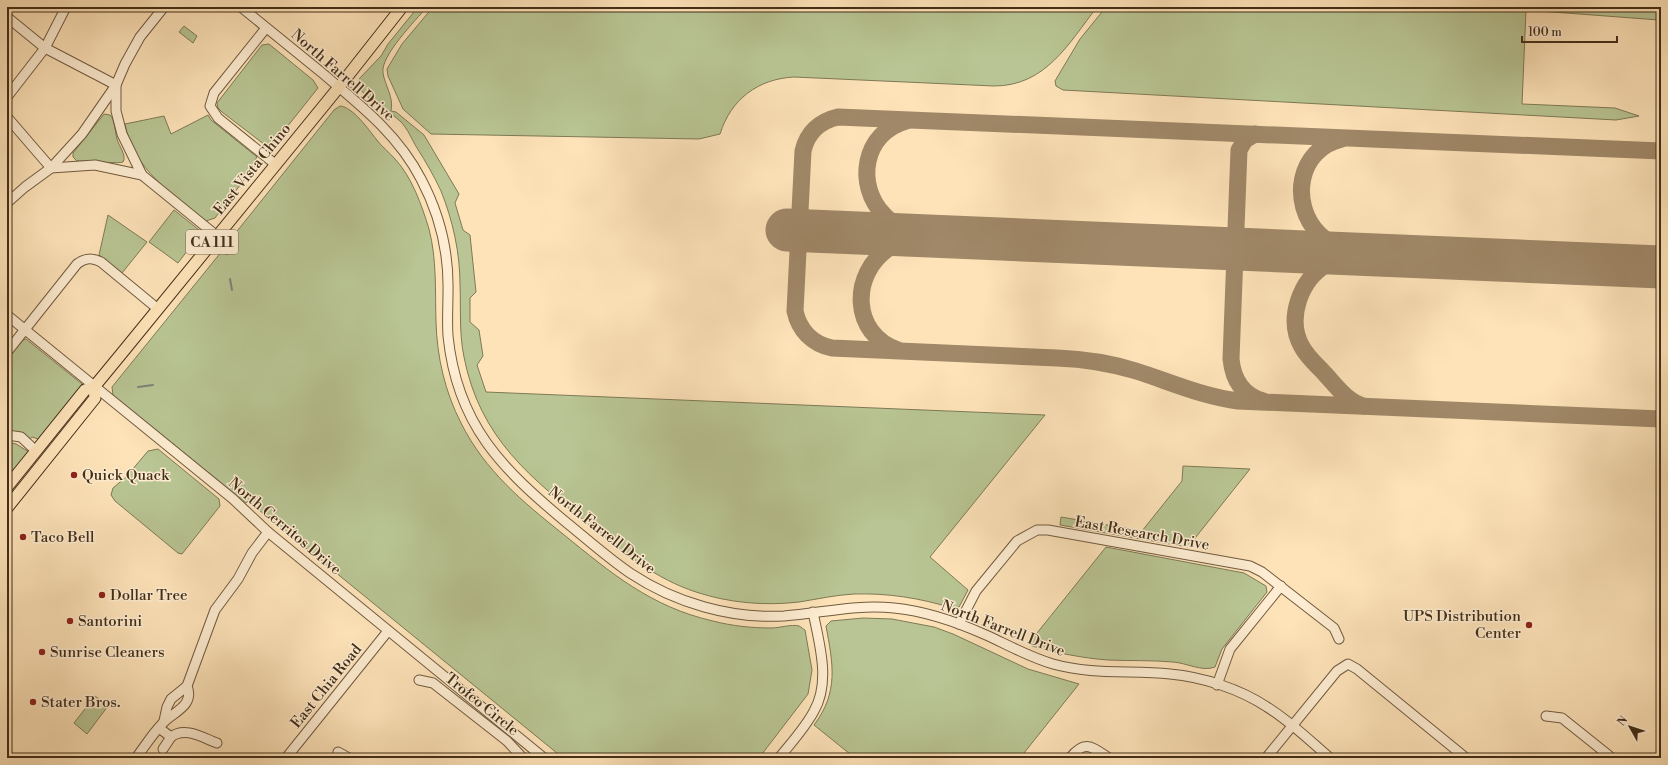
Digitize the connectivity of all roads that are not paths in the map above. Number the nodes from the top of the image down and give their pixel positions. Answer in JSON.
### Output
{"nodes":[{"id":1,"x":66,"y":7,"type":"edge"},
{"id":2,"x":164,"y":7,"type":"edge"},
{"id":3,"x":241,"y":7,"type":"edge"},
{"id":4,"x":402,"y":7,"type":"edge"},
{"id":5,"x":7,"y":17,"type":"edge"},
{"id":6,"x":266,"y":28,"type":"junction"},
{"id":7,"x":45,"y":48,"type":"junction"},
{"id":8,"x":116,"y":85,"type":"junction"},
{"id":9,"x":339,"y":87,"type":"junction"},
{"id":10,"x":7,"y":97,"type":"edge"},
{"id":11,"x":7,"y":117,"type":"edge"},
{"id":12,"x":275,"y":164,"type":"junction"},
{"id":13,"x":51,"y":168,"type":"junction"},
{"id":14,"x":142,"y":176,"type":"junction"},
{"id":15,"x":7,"y":203,"type":"edge"},
{"id":16,"x":217,"y":236,"type":"junction"},
{"id":17,"x":158,"y":309,"type":"junction"},
{"id":18,"x":7,"y":315,"type":"edge"},
{"id":19,"x":25,"y":330,"type":"junction"},
{"id":20,"x":7,"y":352,"type":"edge"},
{"id":21,"x":94,"y":387,"type":"junction"},
{"id":22,"x":7,"y":436,"type":"edge"},
{"id":23,"x":36,"y":451,"type":"junction"},
{"id":24,"x":7,"y":487,"type":"edge"},
{"id":25,"x":7,"y":508,"type":"edge"},
{"id":26,"x":268,"y":532,"type":"junction"},
{"id":27,"x":1281,"y":586,"type":"junction"},
{"id":28,"x":813,"y":612,"type":"junction"},
{"id":29,"x":959,"y":624,"type":"junction"},
{"id":30,"x":388,"y":631,"type":"junction"},
{"id":31,"x":1339,"y":639,"type":"dead end"},
{"id":32,"x":419,"y":680,"type":"dead end"},
{"id":33,"x":1217,"y":685,"type":"junction"},
{"id":34,"x":186,"y":686,"type":"junction"},
{"id":35,"x":1546,"y":716,"type":"dead end"},
{"id":36,"x":162,"y":724,"type":"junction"},
{"id":37,"x":1292,"y":727,"type":"junction"},
{"id":38,"x":172,"y":737,"type":"junction"},
{"id":39,"x":217,"y":743,"type":"dead end"},
{"id":40,"x":163,"y":749,"type":"dead end"},
{"id":41,"x":338,"y":752,"type":"dead end"},
{"id":42,"x":136,"y":758,"type":"edge"},
{"id":43,"x":286,"y":758,"type":"edge"},
{"id":44,"x":349,"y":758,"type":"edge"},
{"id":45,"x":523,"y":758,"type":"edge"},
{"id":46,"x":544,"y":758,"type":"edge"},
{"id":47,"x":779,"y":758,"type":"edge"},
{"id":48,"x":1070,"y":758,"type":"edge"},
{"id":49,"x":1109,"y":758,"type":"edge"},
{"id":50,"x":1266,"y":758,"type":"edge"},
{"id":51,"x":1330,"y":758,"type":"edge"},
{"id":52,"x":1466,"y":758,"type":"edge"},
{"id":53,"x":1612,"y":758,"type":"edge"}],
"edges":[{"from":1,"to":7,"type":"street"},
{"from":2,"to":8,"type":"street"},
{"from":3,"to":6,"type":"street","name":"North Farrell Drive"},
{"from":4,"to":9,"type":"main road","name":"East Vista Chino","number":"CA 111"},
{"from":5,"to":7,"type":"street"},
{"from":6,"to":9,"type":"street","name":"North Farrell Drive"},
{"from":6,"to":12,"type":"street"},
{"from":7,"to":8,"type":"street"},
{"from":7,"to":10,"type":"street"},
{"from":8,"to":13,"type":"street"},
{"from":8,"to":14,"type":"street"},
{"from":9,"to":12,"type":"main road","name":"East Vista Chino","number":"CA 111"},
{"from":9,"to":28,"type":"street","name":"North Farrell Drive"},
{"from":11,"to":13,"type":"street"},
{"from":12,"to":16,"type":"main road","name":"East Vista Chino","number":"CA 111"},
{"from":13,"to":14,"type":"street"},
{"from":13,"to":15,"type":"street"},
{"from":14,"to":16,"type":"street"},
{"from":16,"to":17,"type":"main road","name":"East Vista Chino","number":"CA 111"},
{"from":17,"to":19,"type":"street"},
{"from":17,"to":21,"type":"main road","name":"East Vista Chino","number":"CA 111"},
{"from":18,"to":19,"type":"street","name":"North Cerritos Drive"},
{"from":19,"to":20,"type":"street"},
{"from":19,"to":21,"type":"street","name":"North Cerritos Drive"},
{"from":21,"to":23,"type":"main road","name":"East Vista Chino","number":"CA 111"},
{"from":21,"to":25,"type":"main road","name":"East Vista Chino","number":"CA 111"},
{"from":21,"to":26,"type":"street","name":"North Cerritos Drive"},
{"from":22,"to":23,"type":"street"},
{"from":23,"to":24,"type":"main road","name":"East Vista Chino","number":"CA 111"},
{"from":26,"to":30,"type":"street","name":"North Cerritos Drive"},
{"from":26,"to":34,"type":"street"},
{"from":27,"to":29,"type":"street","name":"East Research Drive"},
{"from":27,"to":31,"type":"street","name":"East Research Drive"},
{"from":27,"to":33,"type":"street"},
{"from":28,"to":29,"type":"street","name":"North Farrell Drive"},
{"from":28,"to":47,"type":"street"},
{"from":29,"to":33,"type":"street","name":"North Farrell Drive"},
{"from":30,"to":43,"type":"street","name":"East Chia Road"},
{"from":30,"to":46,"type":"street","name":"North Cerritos Drive"},
{"from":32,"to":45,"type":"street","name":"Trofeo Circle"},
{"from":33,"to":37,"type":"street","name":"North Farrell Drive"},
{"from":34,"to":36,"type":"street"},
{"from":34,"to":36,"type":"street"},
{"from":35,"to":53,"type":"street"},
{"from":36,"to":38,"type":"street"},
{"from":36,"to":42,"type":"street"},
{"from":37,"to":50,"type":"street"},
{"from":37,"to":51,"type":"street","name":"North Farrell Drive"},
{"from":37,"to":52,"type":"street"},
{"from":38,"to":39,"type":"street"},
{"from":38,"to":40,"type":"street"},
{"from":41,"to":44,"type":"street"},
{"from":48,"to":49,"type":"street"}]}
